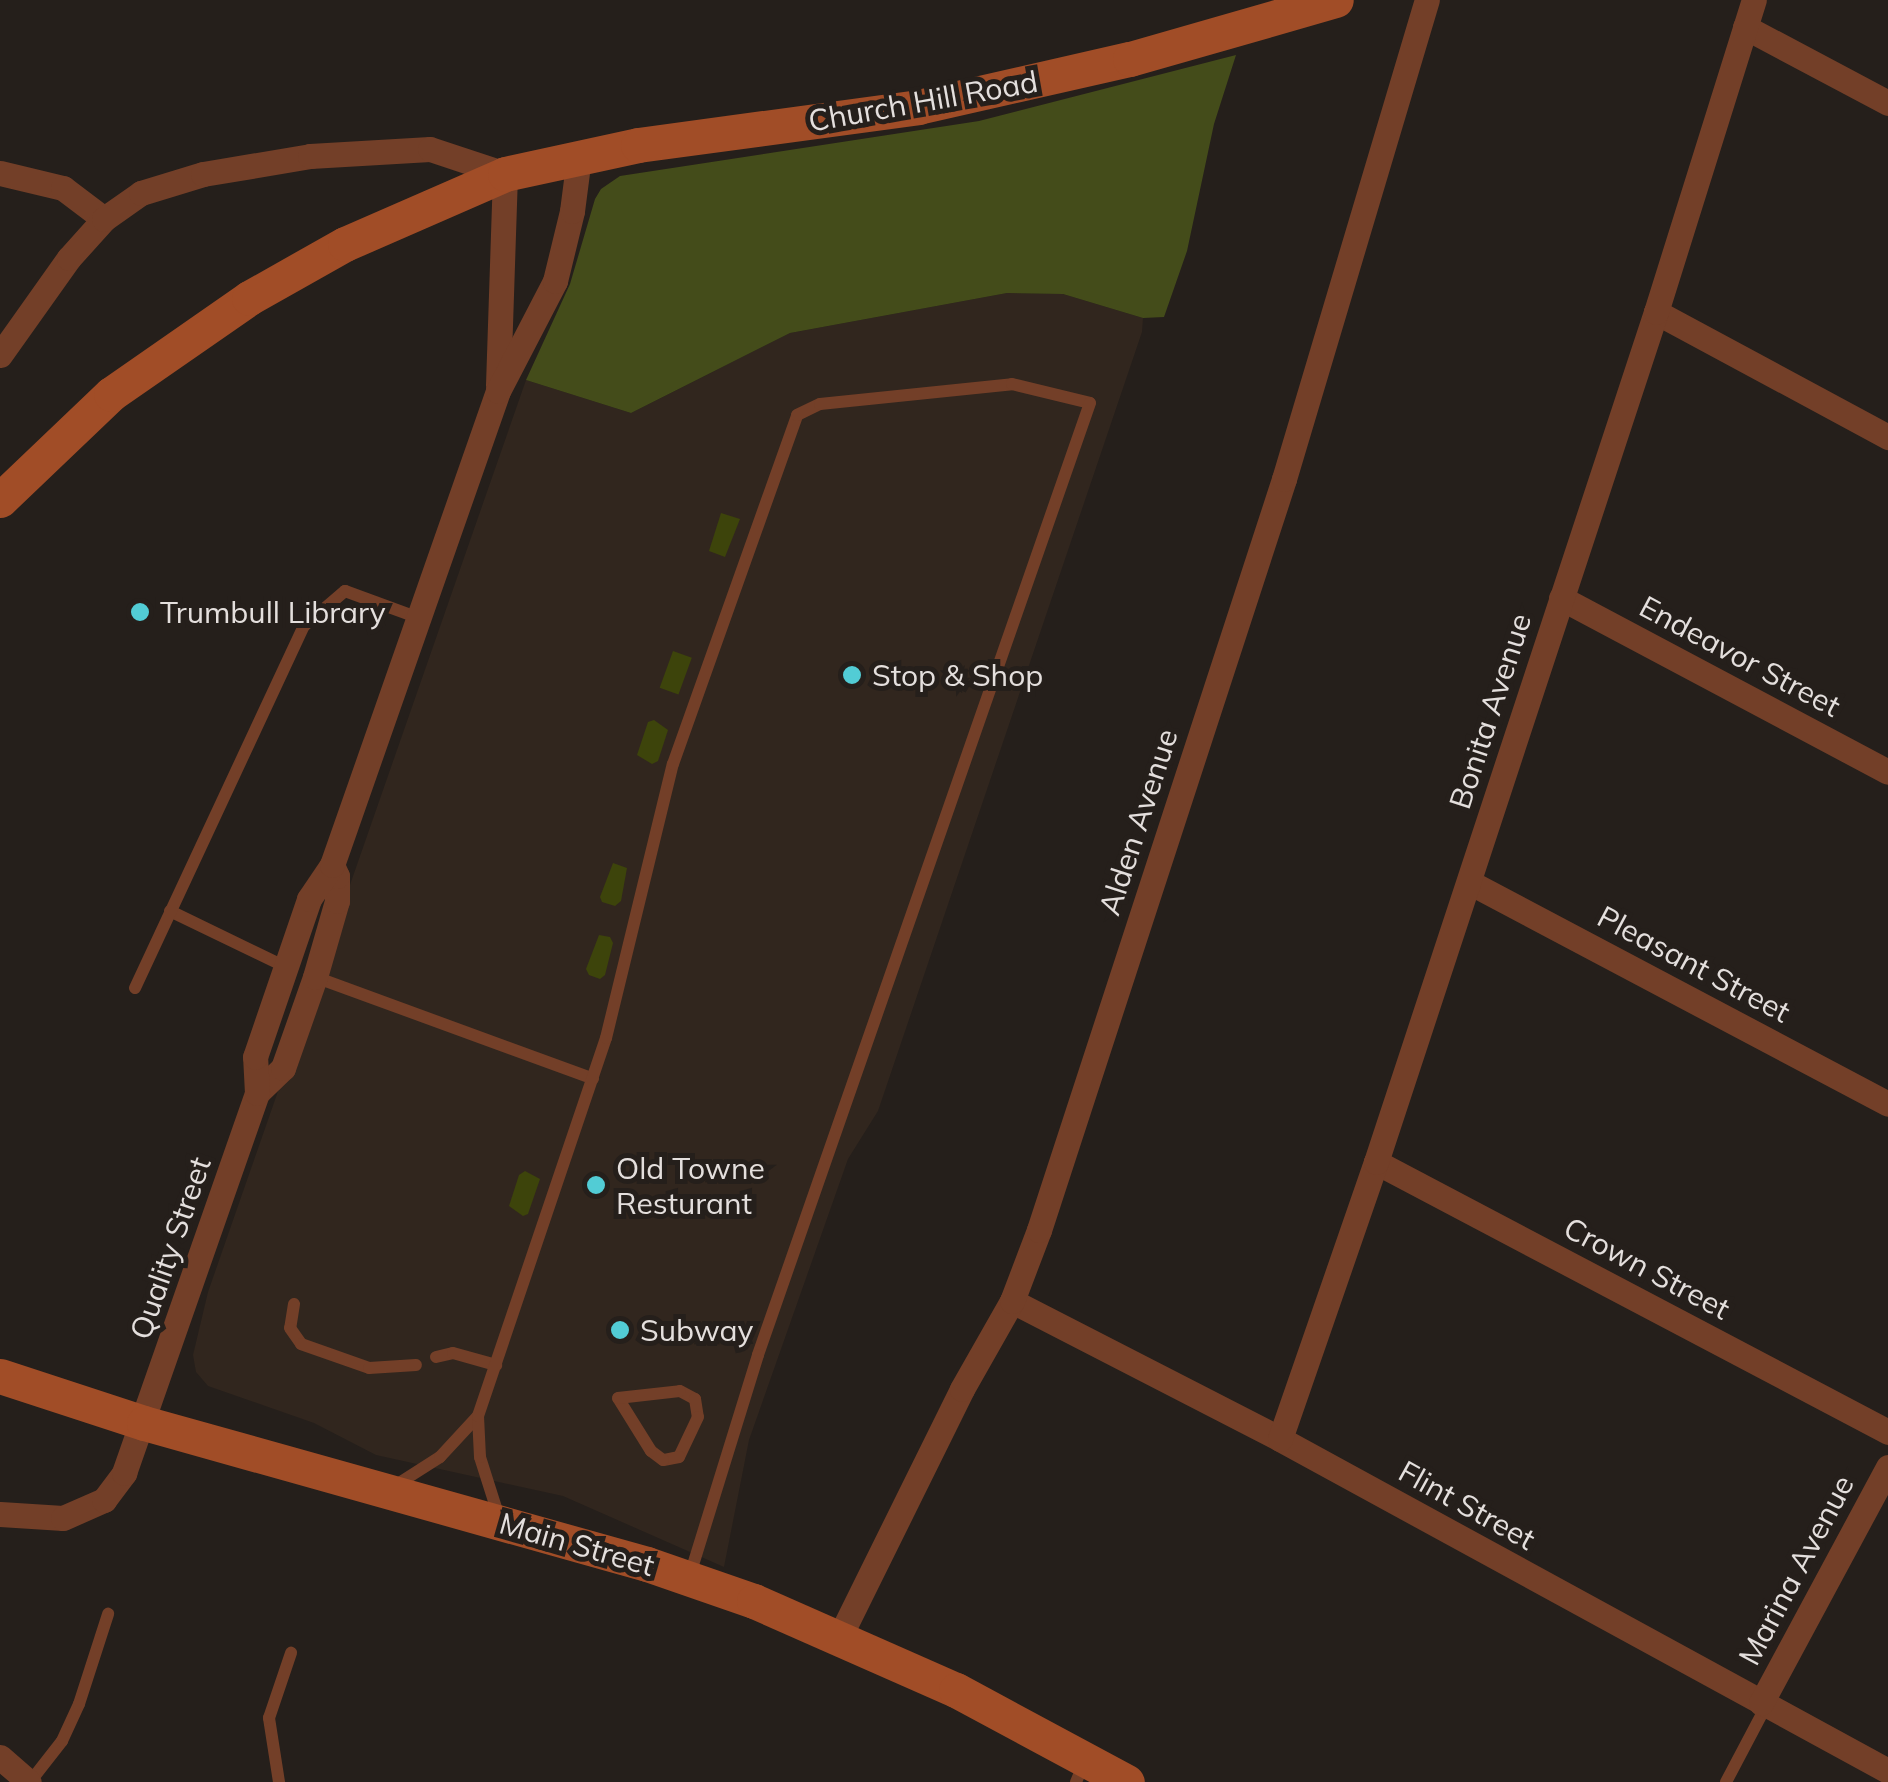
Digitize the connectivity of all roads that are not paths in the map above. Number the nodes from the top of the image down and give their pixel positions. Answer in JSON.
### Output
{"nodes":[{"id":1,"x":1336,"y":0,"type":"edge"},
{"id":2,"x":1427,"y":0,"type":"edge"},
{"id":3,"x":1754,"y":0,"type":"edge"},
{"id":4,"x":1745,"y":27,"type":"junction"},
{"id":5,"x":1888,"y":103,"type":"edge"},
{"id":6,"x":579,"y":157,"type":"junction"},
{"id":7,"x":0,"y":173,"type":"edge"},
{"id":8,"x":505,"y":174,"type":"junction"},
{"id":9,"x":104,"y":219,"type":"junction"},
{"id":10,"x":1656,"y":312,"type":"junction"},
{"id":11,"x":0,"y":356,"type":"edge"},
{"id":12,"x":498,"y":391,"type":"junction"},
{"id":13,"x":1888,"y":437,"type":"edge"},
{"id":14,"x":0,"y":500,"type":"edge"},
{"id":15,"x":1561,"y":598,"type":"junction"},
{"id":16,"x":421,"y":619,"type":"junction"},
{"id":17,"x":1888,"y":772,"type":"edge"},
{"id":18,"x":332,"y":865,"type":"junction"},
{"id":19,"x":1469,"y":882,"type":"junction"},
{"id":20,"x":170,"y":910,"type":"junction"},
{"id":21,"x":286,"y":967,"type":"junction"},
{"id":22,"x":315,"y":977,"type":"junction"},
{"id":23,"x":134,"y":988,"type":"dead end"},
{"id":24,"x":593,"y":1079,"type":"junction"},
{"id":25,"x":257,"y":1093,"type":"junction"},
{"id":26,"x":1888,"y":1104,"type":"edge"},
{"id":27,"x":1376,"y":1162,"type":"junction"},
{"id":28,"x":1012,"y":1301,"type":"junction"},
{"id":29,"x":294,"y":1304,"type":"dead end"},
{"id":30,"x":436,"y":1357,"type":"dead end"},
{"id":31,"x":416,"y":1365,"type":"dead end"},
{"id":32,"x":496,"y":1365,"type":"junction"},
{"id":33,"x":0,"y":1376,"type":"edge"},
{"id":34,"x":618,"y":1398,"type":"joint"},
{"id":35,"x":478,"y":1416,"type":"junction"},
{"id":36,"x":144,"y":1423,"type":"junction"},
{"id":37,"x":1888,"y":1432,"type":"edge"},
{"id":38,"x":1280,"y":1439,"type":"junction"},
{"id":39,"x":1888,"y":1468,"type":"edge"},
{"id":40,"x":389,"y":1490,"type":"junction"},
{"id":41,"x":0,"y":1514,"type":"edge"},
{"id":42,"x":501,"y":1522,"type":"junction"},
{"id":43,"x":689,"y":1578,"type":"junction"},
{"id":44,"x":108,"y":1614,"type":"dead end"},
{"id":45,"x":840,"y":1636,"type":"junction"},
{"id":46,"x":291,"y":1653,"type":"dead end"},
{"id":47,"x":1764,"y":1704,"type":"junction"},
{"id":48,"x":0,"y":1757,"type":"edge"},
{"id":49,"x":1081,"y":1770,"type":"edge"},
{"id":50,"x":1888,"y":1771,"type":"edge"},
{"id":51,"x":30,"y":1782,"type":"edge"},
{"id":52,"x":279,"y":1782,"type":"edge"},
{"id":53,"x":1127,"y":1782,"type":"edge"},
{"id":54,"x":1726,"y":1782,"type":"edge"}],
"edges":[{"from":1,"to":6,"type":"main road","name":"Church Hill Road"},
{"from":2,"to":28,"type":"street","name":"Alden Avenue"},
{"from":3,"to":4,"type":"street","name":"Bonita Avenue"},
{"from":4,"to":5,"type":"street"},
{"from":4,"to":10,"type":"street","name":"Bonita Avenue"},
{"from":6,"to":8,"type":"main road","name":"Church Hill Road"},
{"from":6,"to":12,"type":"street","name":"Quality Street"},
{"from":7,"to":9,"type":"street"},
{"from":8,"to":9,"type":"street"},
{"from":8,"to":12,"type":"street","name":"Quality Street"},
{"from":8,"to":14,"type":"main road","name":"Church Hill Road"},
{"from":9,"to":11,"type":"street"},
{"from":10,"to":13,"type":"street"},
{"from":10,"to":15,"type":"street","name":"Bonita Avenue"},
{"from":12,"to":16,"type":"street","name":"Quality Street"},
{"from":15,"to":17,"type":"street","name":"Endeavor Street"},
{"from":15,"to":19,"type":"street","name":"Bonita Avenue"},
{"from":16,"to":18,"type":"street","name":"Quality Street"},
{"from":16,"to":20,"type":"lane"},
{"from":18,"to":21,"type":"street","name":"Quality Street"},
{"from":18,"to":22,"type":"street","name":"Quality Street"},
{"from":19,"to":26,"type":"street","name":"Pleasant Street"},
{"from":19,"to":27,"type":"street","name":"Bonita Avenue"},
{"from":20,"to":21,"type":"lane"},
{"from":20,"to":23,"type":"lane"},
{"from":21,"to":22,"type":"street"},
{"from":21,"to":25,"type":"street","name":"Quality Street"},
{"from":22,"to":24,"type":"lane"},
{"from":22,"to":25,"type":"street","name":"Quality Street"},
{"from":24,"to":32,"type":"lane"},
{"from":24,"to":43,"type":"lane"},
{"from":25,"to":36,"type":"street","name":"Quality Street"},
{"from":27,"to":37,"type":"street","name":"Crown Street"},
{"from":27,"to":38,"type":"street","name":"Bonita Avenue"},
{"from":28,"to":38,"type":"street","name":"Flint Street"},
{"from":28,"to":45,"type":"street","name":"Alden Avenue"},
{"from":29,"to":31,"type":"lane"},
{"from":30,"to":32,"type":"lane"},
{"from":32,"to":35,"type":"lane"},
{"from":33,"to":36,"type":"main road","name":"Main Street"},
{"from":34,"to":34,"type":"lane"},
{"from":35,"to":40,"type":"lane"},
{"from":35,"to":42,"type":"lane"},
{"from":36,"to":40,"type":"main road","name":"Main Street"},
{"from":36,"to":41,"type":"street","name":"Quality Street"},
{"from":38,"to":47,"type":"street","name":"Flint Street"},
{"from":39,"to":47,"type":"street","name":"Marina Avenue"},
{"from":40,"to":42,"type":"main road","name":"Main Street"},
{"from":42,"to":43,"type":"main road","name":"Main Street"},
{"from":43,"to":45,"type":"main road","name":"Main Street"},
{"from":44,"to":51,"type":"lane"},
{"from":45,"to":49,"type":"main road","name":"Main Street"},
{"from":46,"to":52,"type":"lane"},
{"from":47,"to":50,"type":"street","name":"Flint Street"},
{"from":47,"to":54,"type":"lane"},
{"from":48,"to":51,"type":"street"},
{"from":49,"to":53,"type":"main road","name":"Main Street"}]}
